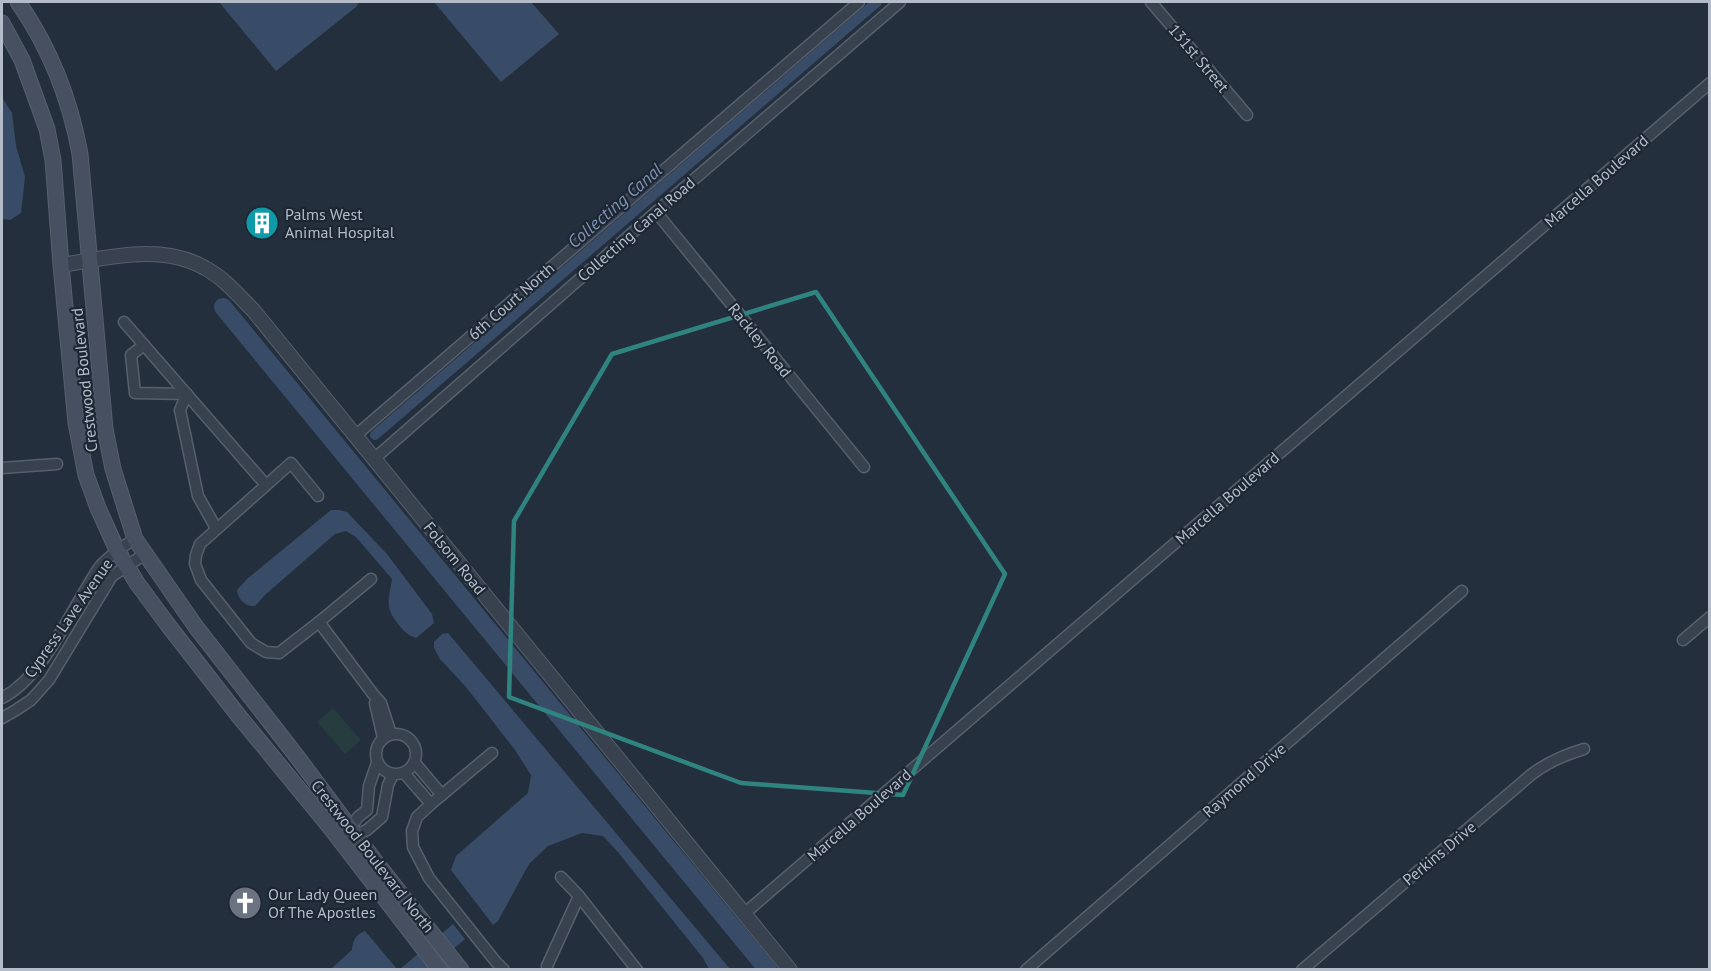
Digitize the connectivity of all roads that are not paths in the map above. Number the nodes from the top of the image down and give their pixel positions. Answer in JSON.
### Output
{"nodes":[{"id":1,"x":18,"y":2,"type":"edge"},
{"id":2,"x":859,"y":2,"type":"edge"},
{"id":3,"x":900,"y":2,"type":"edge"},
{"id":4,"x":1151,"y":2,"type":"edge"},
{"id":5,"x":2,"y":22,"type":"edge"},
{"id":6,"x":1710,"y":83,"type":"edge"},
{"id":7,"x":1247,"y":115,"type":"dead end"},
{"id":8,"x":656,"y":212,"type":"junction"},
{"id":9,"x":91,"y":261,"type":"junction"},
{"id":10,"x":60,"y":265,"type":"junction"},
{"id":11,"x":124,"y":322,"type":"dead end"},
{"id":12,"x":144,"y":345,"type":"junction"},
{"id":13,"x":187,"y":394,"type":"junction"},
{"id":14,"x":355,"y":436,"type":"junction"},
{"id":15,"x":374,"y":459,"type":"junction"},
{"id":16,"x":57,"y":464,"type":"dead end"},
{"id":17,"x":864,"y":467,"type":"dead end"},
{"id":18,"x":2,"y":468,"type":"edge"},
{"id":19,"x":266,"y":485,"type":"junction"},
{"id":20,"x":318,"y":496,"type":"dead end"},
{"id":21,"x":216,"y":528,"type":"junction"},
{"id":22,"x":135,"y":539,"type":"junction"},
{"id":23,"x":117,"y":550,"type":"junction"},
{"id":24,"x":145,"y":554,"type":"junction"},
{"id":25,"x":126,"y":566,"type":"junction"},
{"id":26,"x":371,"y":579,"type":"dead end"},
{"id":27,"x":1462,"y":591,"type":"dead end"},
{"id":28,"x":1710,"y":617,"type":"edge"},
{"id":29,"x":319,"y":622,"type":"junction"},
{"id":30,"x":1683,"y":640,"type":"dead end"},
{"id":31,"x":2,"y":698,"type":"edge"},
{"id":32,"x":2,"y":718,"type":"edge"},
{"id":33,"x":391,"y":735,"type":"junction"},
{"id":34,"x":1584,"y":749,"type":"dead end"},
{"id":35,"x":492,"y":753,"type":"dead end"},
{"id":36,"x":377,"y":762,"type":"junction"},
{"id":37,"x":277,"y":764,"type":"joint"},
{"id":38,"x":405,"y":770,"type":"junction"},
{"id":39,"x":437,"y":799,"type":"junction"},
{"id":40,"x":353,"y":832,"type":"junction"},
{"id":41,"x":341,"y":842,"type":"junction"},
{"id":42,"x":378,"y":865,"type":"joint"},
{"id":43,"x":561,"y":877,"type":"dead end"},
{"id":44,"x":579,"y":896,"type":"junction"},
{"id":45,"x":745,"y":912,"type":"junction"},
{"id":46,"x":456,"y":964,"type":"edge"},
{"id":47,"x":549,"y":968,"type":"edge"},
{"id":48,"x":440,"y":969,"type":"edge"},
{"id":49,"x":504,"y":969,"type":"edge"},
{"id":50,"x":536,"y":969,"type":"edge"},
{"id":51,"x":637,"y":969,"type":"edge"},
{"id":52,"x":790,"y":969,"type":"edge"},
{"id":53,"x":1026,"y":969,"type":"edge"},
{"id":54,"x":1302,"y":969,"type":"edge"}],
"edges":[{"from":1,"to":9,"type":"main road","name":"Crestwood Boulevard"},
{"from":2,"to":14,"type":"street","name":"6th Court North"},
{"from":3,"to":8,"type":"street","name":"Collecting Canal Road"},
{"from":4,"to":7,"type":"street","name":"131st Street"},
{"from":5,"to":10,"type":"main road","name":"Crestwood Boulevard"},
{"from":6,"to":45,"type":"street","name":"Marcella Boulevard"},
{"from":8,"to":15,"type":"street","name":"Collecting Canal Road"},
{"from":8,"to":17,"type":"street","name":"Rackley Road"},
{"from":9,"to":10,"type":"street","name":"Folsom Road"},
{"from":9,"to":14,"type":"street","name":"Folsom Road"},
{"from":9,"to":22,"type":"main road","name":"Crestwood Boulevard"},
{"from":10,"to":23,"type":"main road","name":"Crestwood Boulevard"},
{"from":11,"to":12,"type":"street"},
{"from":12,"to":13,"type":"street"},
{"from":12,"to":13,"type":"street"},
{"from":13,"to":19,"type":"street"},
{"from":13,"to":21,"type":"street"},
{"from":14,"to":15,"type":"street","name":"Folsom Road"},
{"from":15,"to":45,"type":"street","name":"Folsom Road"},
{"from":16,"to":18,"type":"street"},
{"from":19,"to":20,"type":"street"},
{"from":19,"to":21,"type":"street"},
{"from":21,"to":29,"type":"street"},
{"from":22,"to":23,"type":"street","name":"Cypress Lave Avenue"},
{"from":22,"to":24,"type":"main road","name":"Crestwood Boulevard"},
{"from":23,"to":25,"type":"main road","name":"Crestwood Boulevard"},
{"from":23,"to":31,"type":"street","name":"Cypress Lave Avenue"},
{"from":24,"to":25,"type":"street","name":"Cypress Lave Avenue"},
{"from":24,"to":40,"type":"main road","name":"Crestwood Boulevard"},
{"from":25,"to":32,"type":"street","name":"Cypress Lave Avenue"},
{"from":25,"to":37,"type":"main road","name":"Crestwood Boulevard"},
{"from":26,"to":29,"type":"street"},
{"from":27,"to":53,"type":"street","name":"Raymond Drive"},
{"from":28,"to":30,"type":"street"},
{"from":29,"to":33,"type":"street"},
{"from":33,"to":36,"type":"street"},
{"from":33,"to":38,"type":"street"},
{"from":34,"to":54,"type":"street","name":"Perkins Drive"},
{"from":35,"to":39,"type":"street"},
{"from":36,"to":38,"type":"street"},
{"from":36,"to":40,"type":"street"},
{"from":37,"to":41,"type":"main road","name":"Crestwood Boulevard North"},
{"from":38,"to":39,"type":"street"},
{"from":38,"to":40,"type":"street"},
{"from":39,"to":49,"type":"street"},
{"from":40,"to":41,"type":"street"},
{"from":40,"to":42,"type":"main road","name":"Crestwood Boulevard"},
{"from":41,"to":48,"type":"main road","name":"Crestwood Boulevard North"},
{"from":42,"to":46,"type":"main road","name":"Crestwood Boulevard North"},
{"from":43,"to":44,"type":"street"},
{"from":44,"to":47,"type":"street"},
{"from":44,"to":51,"type":"street"},
{"from":45,"to":52,"type":"street","name":"Folsom Road"},
{"from":47,"to":50,"type":"street"}]}
